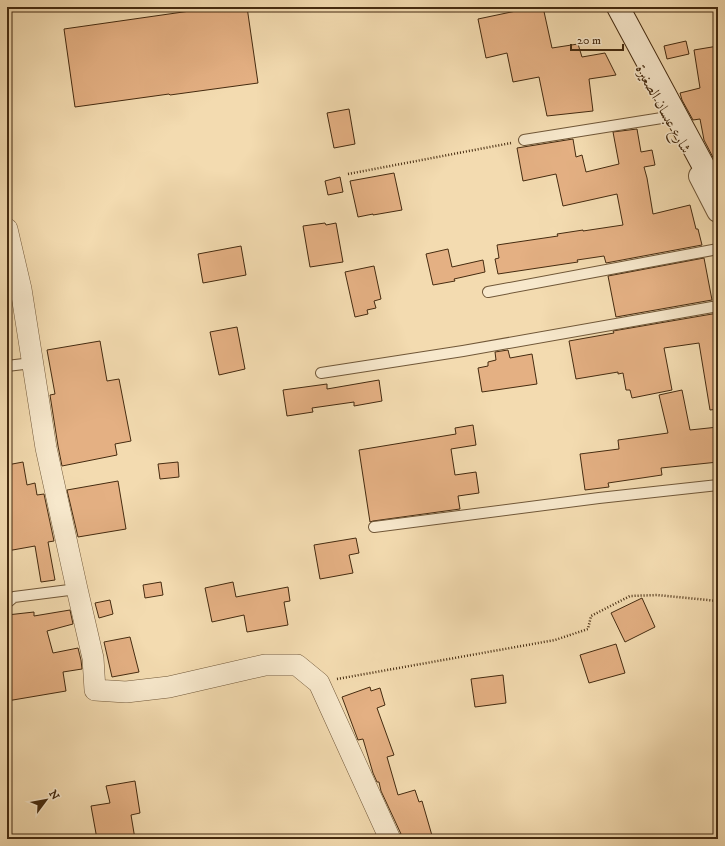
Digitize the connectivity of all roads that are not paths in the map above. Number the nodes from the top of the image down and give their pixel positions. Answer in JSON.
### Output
{"nodes":[{"id":1,"x":606,"y":7,"type":"edge"},
{"id":2,"x":618,"y":7,"type":"edge"},
{"id":3,"x":668,"y":117,"type":"junction"},
{"id":4,"x":524,"y":140,"type":"road end"},
{"id":5,"x":718,"y":192,"type":"edge"},
{"id":6,"x":718,"y":211,"type":"edge"},
{"id":7,"x":7,"y":229,"type":"edge"},
{"id":8,"x":718,"y":249,"type":"edge"},
{"id":9,"x":488,"y":292,"type":"dead end"},
{"id":10,"x":718,"y":306,"type":"edge"},
{"id":11,"x":32,"y":363,"type":"junction"},
{"id":12,"x":7,"y":366,"type":"edge"},
{"id":13,"x":321,"y":374,"type":"dead end"},
{"id":14,"x":718,"y":485,"type":"edge"},
{"id":15,"x":374,"y":527,"type":"dead end"},
{"id":16,"x":77,"y":589,"type":"junction"},
{"id":17,"x":7,"y":603,"type":"edge"},
{"id":18,"x":390,"y":839,"type":"edge"}],
"edges":[{"from":1,"to":3,"type":"street","name":"شارع عبسان الصغيرة"},
{"from":2,"to":5,"type":"street","name":"شارع عبسان الصغيرة"},
{"from":3,"to":4,"type":"lane"},
{"from":3,"to":6,"type":"street","name":"شارع عبسان الصغيرة"},
{"from":7,"to":11,"type":"street"},
{"from":8,"to":9,"type":"lane"},
{"from":10,"to":13,"type":"lane"},
{"from":11,"to":12,"type":"lane"},
{"from":11,"to":16,"type":"street"},
{"from":14,"to":15,"type":"lane"},
{"from":16,"to":17,"type":"lane"},
{"from":16,"to":18,"type":"street"}]}
